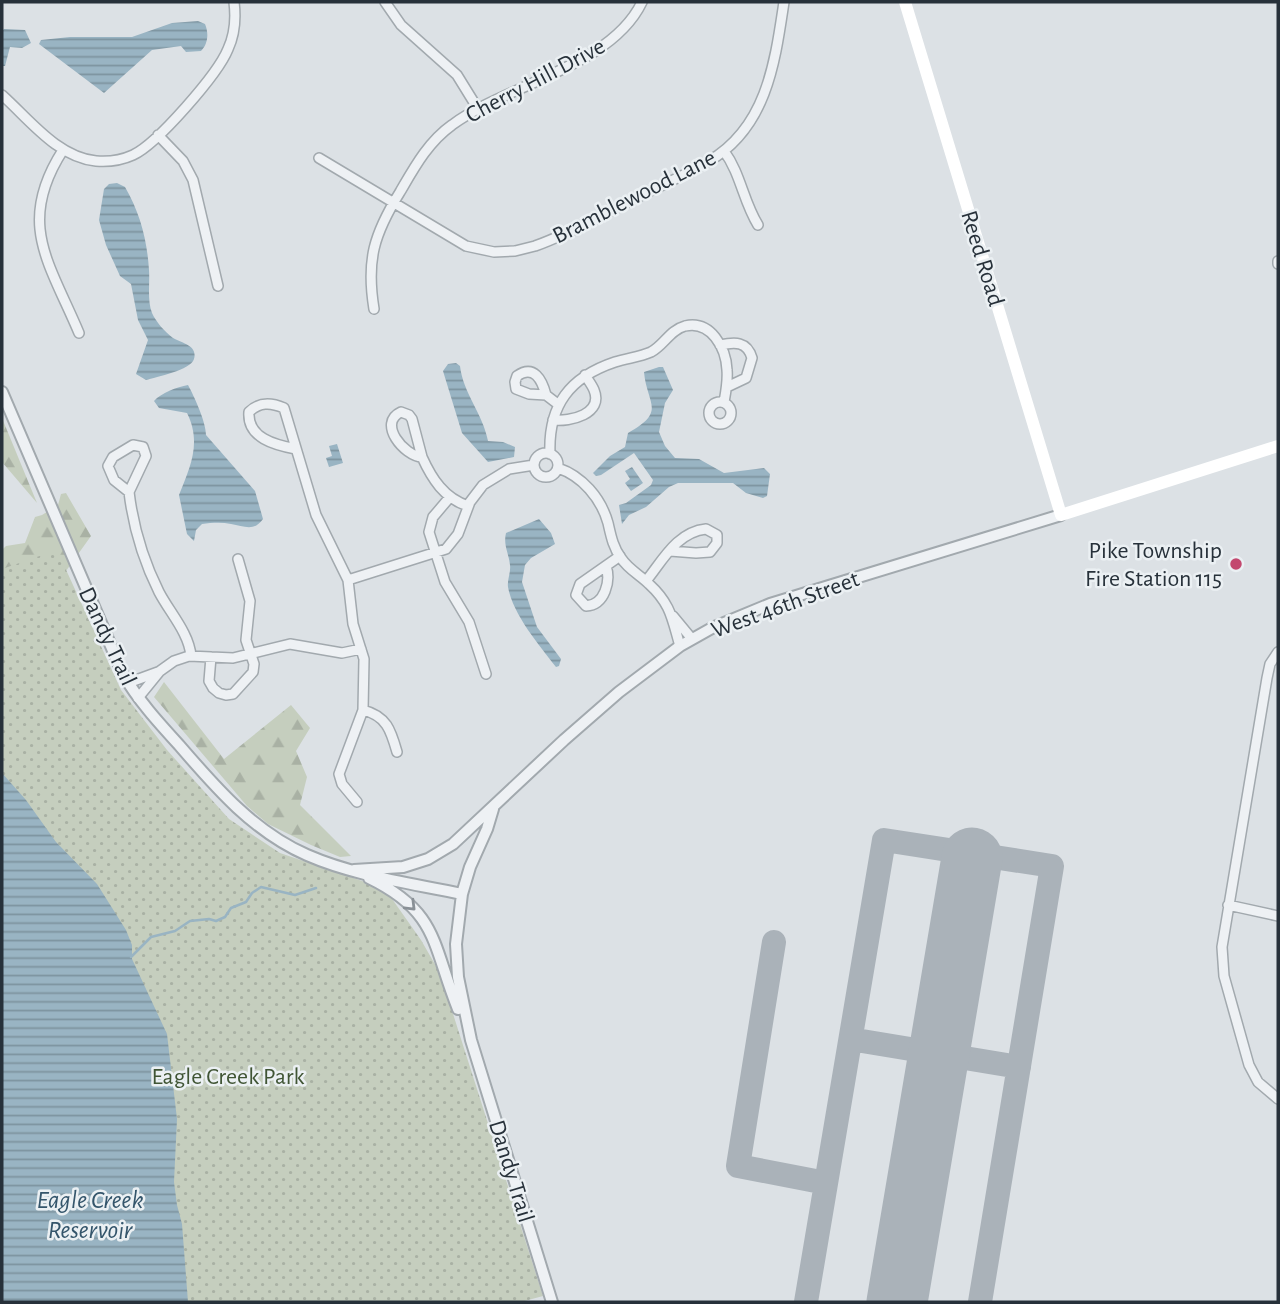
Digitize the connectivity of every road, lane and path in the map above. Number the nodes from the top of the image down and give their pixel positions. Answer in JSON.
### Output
{"nodes":[{"id":1,"x":234,"y":2,"type":"edge"},
{"id":2,"x":385,"y":2,"type":"edge"},
{"id":3,"x":642,"y":2,"type":"edge"},
{"id":4,"x":784,"y":2,"type":"edge"},
{"id":5,"x":905,"y":2,"type":"edge"},
{"id":6,"x":2,"y":95,"type":"edge"},
{"id":7,"x":478,"y":109,"type":"junction"},
{"id":8,"x":158,"y":135,"type":"junction"},
{"id":9,"x":63,"y":149,"type":"junction"},
{"id":10,"x":724,"y":150,"type":"junction"},
{"id":11,"x":319,"y":158,"type":"dead end"},
{"id":12,"x":393,"y":203,"type":"junction"},
{"id":13,"x":758,"y":225,"type":"dead end"},
{"id":14,"x":218,"y":286,"type":"dead end"},
{"id":15,"x":374,"y":309,"type":"dead end"},
{"id":16,"x":79,"y":333,"type":"dead end"},
{"id":17,"x":720,"y":345,"type":"junction"},
{"id":18,"x":585,"y":375,"type":"junction"},
{"id":19,"x":727,"y":387,"type":"junction"},
{"id":20,"x":2,"y":392,"type":"edge"},
{"id":21,"x":546,"y":395,"type":"dead end"},
{"id":22,"x":724,"y":402,"type":"dead end"},
{"id":23,"x":559,"y":405,"type":"junction"},
{"id":24,"x":553,"y":420,"type":"junction"},
{"id":25,"x":1278,"y":446,"type":"edge"},
{"id":26,"x":296,"y":449,"type":"junction"},
{"id":27,"x":550,"y":454,"type":"junction"},
{"id":28,"x":422,"y":457,"type":"junction"},
{"id":29,"x":534,"y":465,"type":"junction"},
{"id":30,"x":558,"y":468,"type":"junction"},
{"id":31,"x":128,"y":492,"type":"junction"},
{"id":32,"x":450,"y":497,"type":"junction"},
{"id":33,"x":468,"y":506,"type":"junction"},
{"id":34,"x":1061,"y":514,"type":"junction"},
{"id":35,"x":670,"y":551,"type":"junction"},
{"id":36,"x":435,"y":553,"type":"junction"},
{"id":37,"x":620,"y":556,"type":"junction"},
{"id":38,"x":239,"y":559,"type":"dead end"},
{"id":39,"x":606,"y":566,"type":"junction"},
{"id":40,"x":348,"y":580,"type":"junction"},
{"id":41,"x":646,"y":581,"type":"junction"},
{"id":42,"x":673,"y":616,"type":"junction"},
{"id":43,"x":692,"y":639,"type":"junction"},
{"id":44,"x":680,"y":646,"type":"junction"},
{"id":45,"x":361,"y":649,"type":"junction"},
{"id":46,"x":1278,"y":652,"type":"edge"},
{"id":47,"x":251,"y":655,"type":"junction"},
{"id":48,"x":191,"y":656,"type":"junction"},
{"id":49,"x":211,"y":656,"type":"junction"},
{"id":50,"x":160,"y":671,"type":"junction"},
{"id":51,"x":486,"y":674,"type":"dead end"},
{"id":52,"x":128,"y":683,"type":"junction"},
{"id":53,"x":138,"y":698,"type":"junction"},
{"id":54,"x":363,"y":710,"type":"junction"},
{"id":55,"x":397,"y":752,"type":"dead end"},
{"id":56,"x":356,"y":802,"type":"dead end"},
{"id":57,"x":494,"y":806,"type":"junction"},
{"id":58,"x":354,"y":870,"type":"junction"},
{"id":59,"x":462,"y":894,"type":"junction"},
{"id":60,"x":1228,"y":905,"type":"junction"},
{"id":61,"x":1278,"y":916,"type":"edge"},
{"id":62,"x":471,"y":1040,"type":"junction"},
{"id":63,"x":1278,"y":1099,"type":"edge"},
{"id":64,"x":552,"y":1302,"type":"edge"}],
"edges":[{"from":1,"to":8,"type":"street"},
{"from":2,"to":7,"type":"street"},
{"from":3,"to":7,"type":"street","name":"Cherry Hill Drive"},
{"from":4,"to":10,"type":"street","name":"Bramblewood Lane"},
{"from":5,"to":34,"type":"main road","name":"Reed Road"},
{"from":6,"to":9,"type":"street"},
{"from":7,"to":12,"type":"street","name":"Cherry Hill Drive"},
{"from":8,"to":9,"type":"street"},
{"from":8,"to":14,"type":"street"},
{"from":9,"to":16,"type":"street"},
{"from":10,"to":12,"type":"street","name":"Bramblewood Lane"},
{"from":10,"to":13,"type":"street"},
{"from":11,"to":12,"type":"street","name":"Bramblewood Lane"},
{"from":12,"to":15,"type":"street","name":"Cherry Hill Drive"},
{"from":17,"to":18,"type":"street"},
{"from":17,"to":19,"type":"street"},
{"from":17,"to":19,"type":"street"},
{"from":18,"to":23,"type":"street"},
{"from":18,"to":24,"type":"street"},
{"from":19,"to":22,"type":"street"},
{"from":20,"to":52,"type":"street","name":"Dandy Trail"},
{"from":21,"to":23,"type":"street"},
{"from":23,"to":24,"type":"street"},
{"from":24,"to":27,"type":"street"},
{"from":25,"to":34,"type":"main road","name":"West 46th Street"},
{"from":26,"to":26,"type":"street"},
{"from":26,"to":40,"type":"street"},
{"from":27,"to":29,"type":"street"},
{"from":27,"to":30,"type":"street"},
{"from":28,"to":28,"type":"street"},
{"from":28,"to":32,"type":"street"},
{"from":29,"to":30,"type":"street"},
{"from":29,"to":33,"type":"street"},
{"from":30,"to":37,"type":"street"},
{"from":31,"to":31,"type":"street"},
{"from":31,"to":48,"type":"street"},
{"from":32,"to":33,"type":"street"},
{"from":32,"to":36,"type":"street"},
{"from":33,"to":36,"type":"street"},
{"from":34,"to":43,"type":"street","name":"West 46th Street"},
{"from":35,"to":35,"type":"street"},
{"from":35,"to":41,"type":"street"},
{"from":36,"to":40,"type":"street"},
{"from":36,"to":51,"type":"street"},
{"from":37,"to":39,"type":"street"},
{"from":37,"to":41,"type":"street"},
{"from":38,"to":47,"type":"street"},
{"from":39,"to":39,"type":"street"},
{"from":40,"to":45,"type":"street"},
{"from":41,"to":42,"type":"street"},
{"from":42,"to":43,"type":"street"},
{"from":42,"to":44,"type":"street"},
{"from":43,"to":44,"type":"street","name":"West 46th Street"},
{"from":44,"to":57,"type":"street","name":"West 46th Street"},
{"from":45,"to":47,"type":"street"},
{"from":45,"to":54,"type":"street"},
{"from":46,"to":60,"type":"street"},
{"from":47,"to":49,"type":"street"},
{"from":47,"to":49,"type":"street"},
{"from":48,"to":49,"type":"street"},
{"from":48,"to":50,"type":"street"},
{"from":50,"to":52,"type":"street"},
{"from":50,"to":53,"type":"street"},
{"from":52,"to":53,"type":"street","name":"Dandy Trail"},
{"from":53,"to":58,"type":"street","name":"Dandy Trail"},
{"from":54,"to":55,"type":"street"},
{"from":54,"to":56,"type":"street"},
{"from":57,"to":58,"type":"street"},
{"from":57,"to":59,"type":"street","name":"West 46th Street"},
{"from":58,"to":59,"type":"street"},
{"from":58,"to":62,"type":"street","one_way":true},
{"from":59,"to":62,"type":"street","name":"West 46th Street"},
{"from":60,"to":61,"type":"street"},
{"from":60,"to":63,"type":"street"},
{"from":62,"to":64,"type":"street","name":"Dandy Trail"}]}
